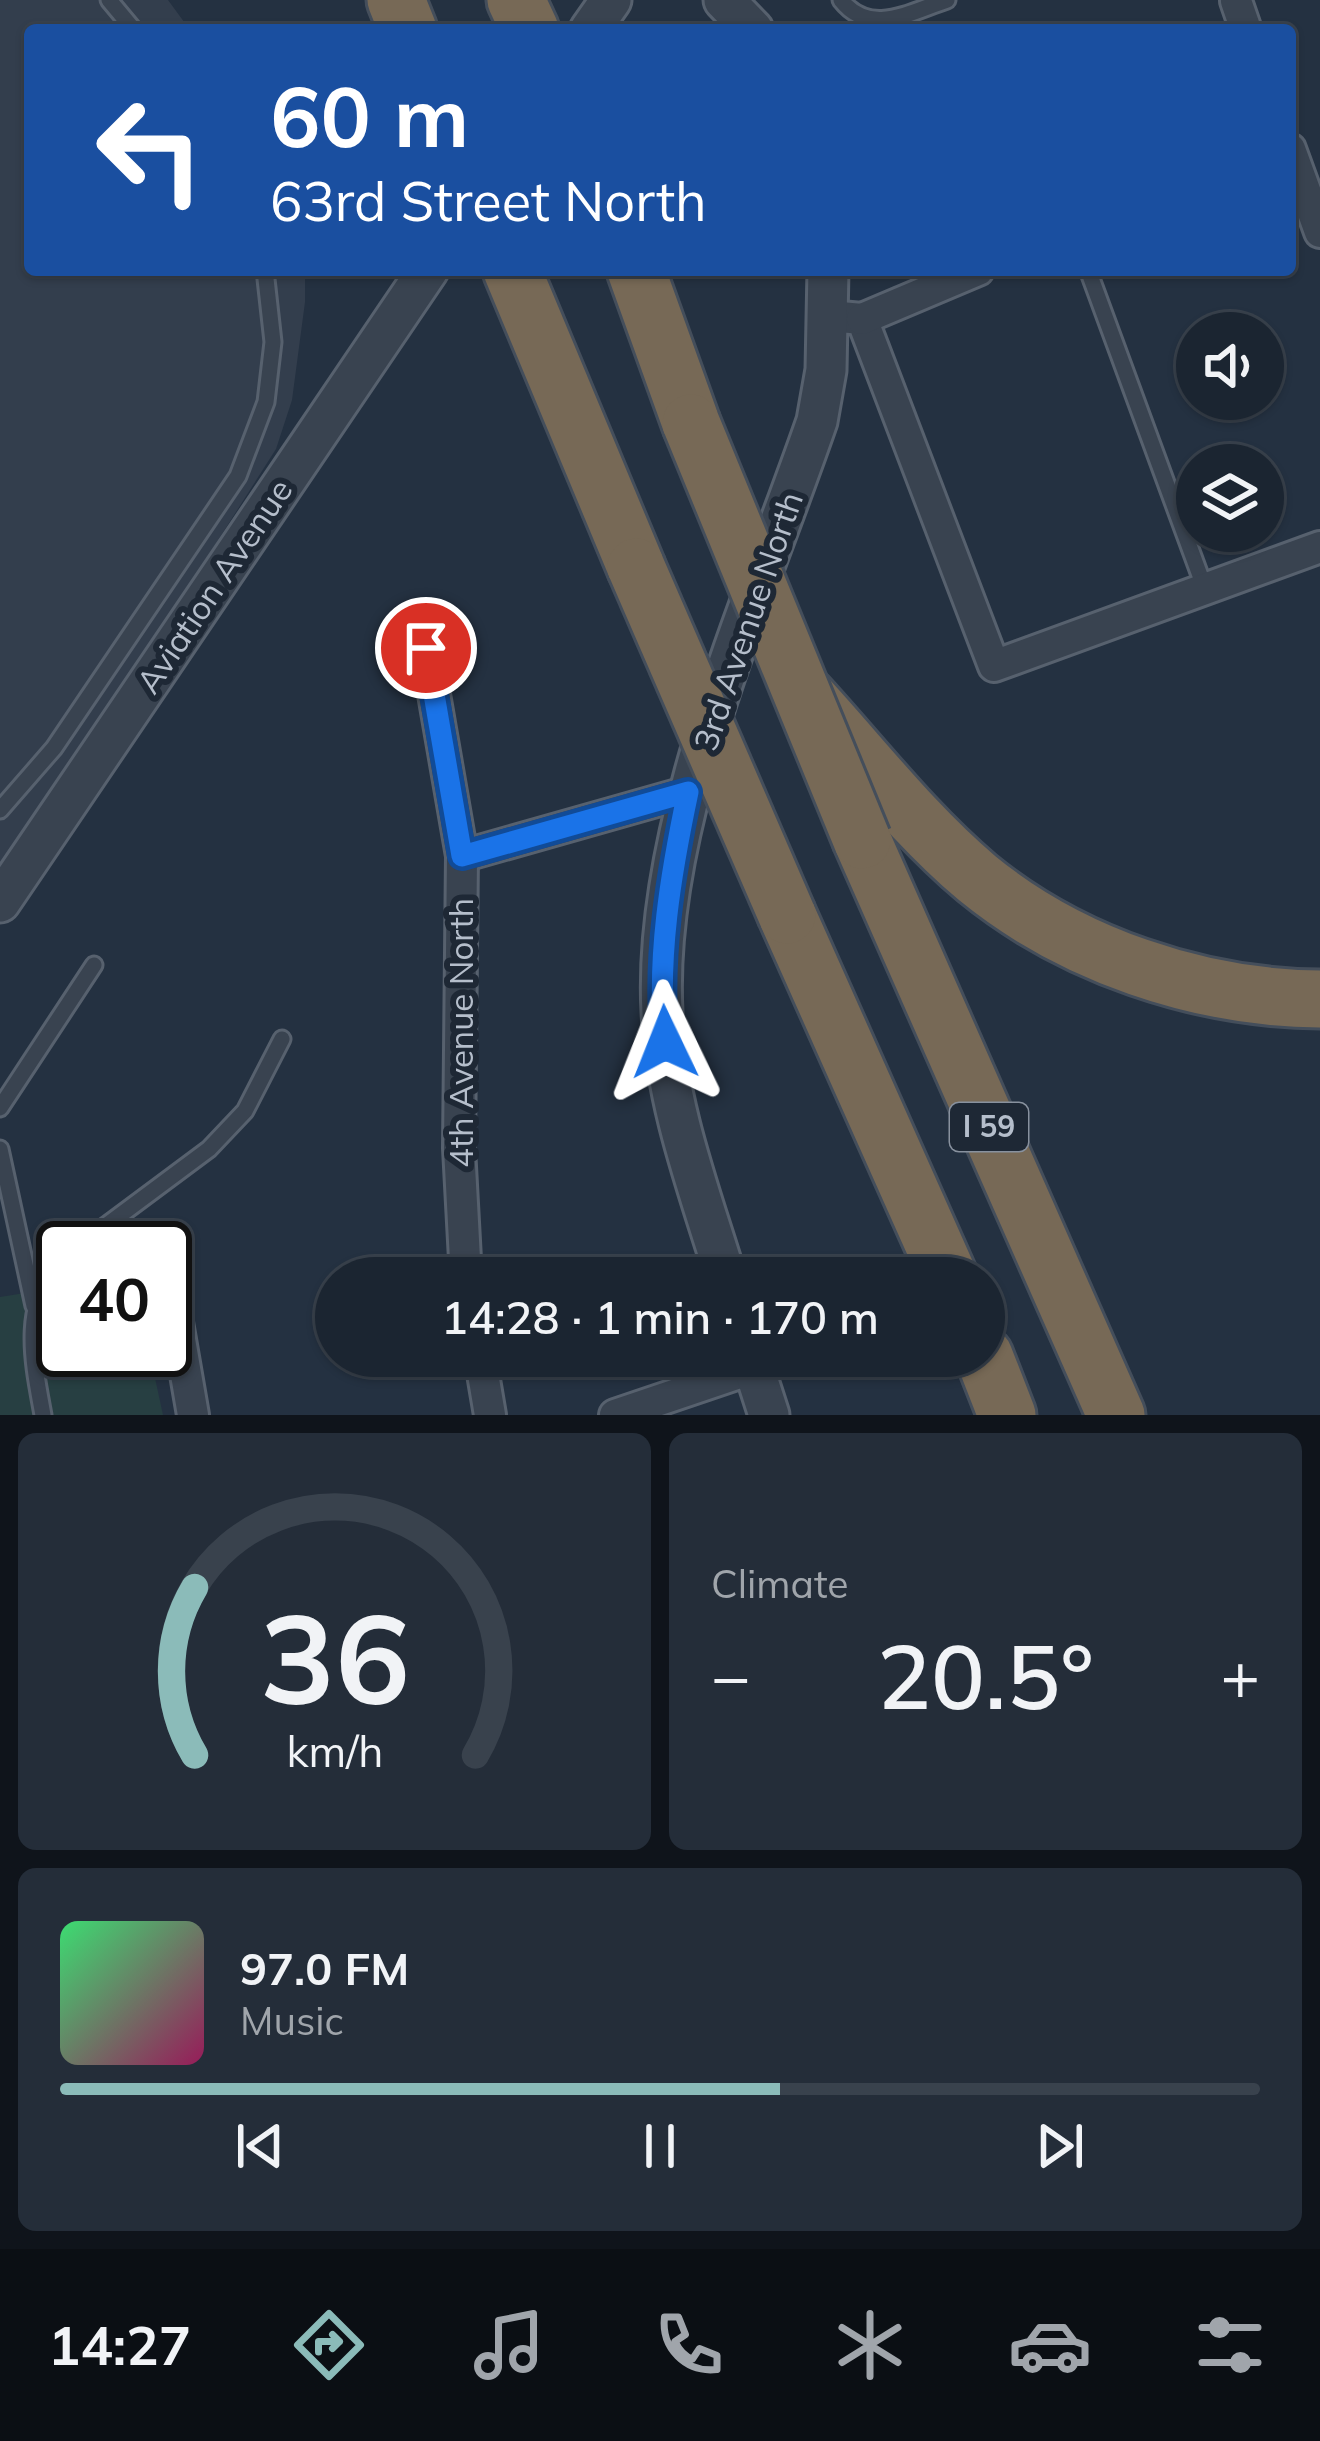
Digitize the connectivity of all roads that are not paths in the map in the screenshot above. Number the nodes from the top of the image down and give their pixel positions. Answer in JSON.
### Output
{"nodes":[{"id":1,"x":110,"y":0,"type":"edge"},
{"id":2,"x":724,"y":0,"type":"edge"},
{"id":3,"x":841,"y":0,"type":"edge"},
{"id":4,"x":947,"y":0,"type":"edge"},
{"id":5,"x":129,"y":24,"type":"edge"},
{"id":6,"x":750,"y":24,"type":"edge"},
{"id":7,"x":1296,"y":168,"type":"edge"},
{"id":8,"x":1320,"y":232,"type":"edge"},
{"id":9,"x":267,"y":276,"type":"edge"},
{"id":10,"x":424,"y":276,"type":"edge"},
{"id":11,"x":515,"y":276,"type":"edge"},
{"id":12,"x":639,"y":276,"type":"edge"},
{"id":13,"x":830,"y":276,"type":"edge"},
{"id":14,"x":961,"y":276,"type":"edge"},
{"id":15,"x":1090,"y":276,"type":"edge"},
{"id":16,"x":846,"y":317,"type":"junction"},
{"id":17,"x":1320,"y":547,"type":"edge"},
{"id":18,"x":1205,"y":590,"type":"junction"},
{"id":19,"x":426,"y":648,"type":"dead end"},
{"id":20,"x":794,"y":683,"type":"junction"},
{"id":21,"x":688,"y":792,"type":"junction"},
{"id":22,"x":0,"y":810,"type":"edge"},
{"id":23,"x":462,"y":856,"type":"junction"},
{"id":24,"x":0,"y":902,"type":"edge"},
{"id":25,"x":94,"y":965,"type":"dead end"},
{"id":26,"x":1320,"y":999,"type":"edge"},
{"id":27,"x":283,"y":1040,"type":"dead end"},
{"id":28,"x":0,"y":1108,"type":"edge"},
{"id":29,"x":0,"y":1149,"type":"edge"},
{"id":30,"x":112,"y":1221,"type":"edge"},
{"id":31,"x":465,"y":1257,"type":"edge"},
{"id":32,"x":719,"y":1257,"type":"edge"},
{"id":33,"x":940,"y":1257,"type":"edge"},
{"id":34,"x":36,"y":1301,"type":"edge"},
{"id":35,"x":34,"y":1306,"type":"junction"},
{"id":36,"x":186,"y":1377,"type":"edge"},
{"id":37,"x":483,"y":1377,"type":"edge"},
{"id":38,"x":713,"y":1377,"type":"edge"},
{"id":39,"x":757,"y":1377,"type":"edge"},
{"id":40,"x":992,"y":1377,"type":"edge"},
{"id":41,"x":43,"y":1415,"type":"edge"},
{"id":42,"x":193,"y":1415,"type":"edge"},
{"id":43,"x":490,"y":1415,"type":"edge"},
{"id":44,"x":615,"y":1415,"type":"edge"},
{"id":45,"x":769,"y":1415,"type":"edge"},
{"id":46,"x":1007,"y":1415,"type":"edge"},
{"id":47,"x":1116,"y":1415,"type":"edge"}],
"edges":[{"from":1,"to":5,"type":"lane"},
{"from":2,"to":6,"type":"street"},
{"from":3,"to":4,"type":"lane"},
{"from":7,"to":8,"type":"street"},
{"from":9,"to":22,"type":"lane"},
{"from":10,"to":24,"type":"street","name":"Aviation Avenue"},
{"from":11,"to":33,"type":"highway","bridge":true},
{"from":12,"to":20,"type":"highway","number":"I 59","bridge":true},
{"from":13,"to":16,"type":"street","name":"3rd Avenue North"},
{"from":14,"to":16,"type":"street"},
{"from":15,"to":18,"type":"lane"},
{"from":16,"to":18,"type":"street","name":"3rd Avenue North"},
{"from":16,"to":21,"type":"street","name":"3rd Avenue North"},
{"from":17,"to":18,"type":"street"},
{"from":19,"to":23,"type":"street","name":"4th Avenue North"},
{"from":20,"to":26,"type":"highway","bridge":true},
{"from":20,"to":47,"type":"highway","number":"I 59","bridge":true},
{"from":21,"to":23,"type":"street"},
{"from":21,"to":32,"type":"street","name":"3rd Avenue North"},
{"from":23,"to":31,"type":"street","name":"4th Avenue North"},
{"from":25,"to":28,"type":"lane"},
{"from":27,"to":30,"type":"lane"},
{"from":29,"to":35,"type":"lane"},
{"from":34,"to":35,"type":"lane"},
{"from":35,"to":41,"type":"lane"},
{"from":36,"to":42,"type":"street"},
{"from":37,"to":43,"type":"street"},
{"from":38,"to":44,"type":"street"},
{"from":39,"to":45,"type":"street"},
{"from":40,"to":46,"type":"highway"}]}
